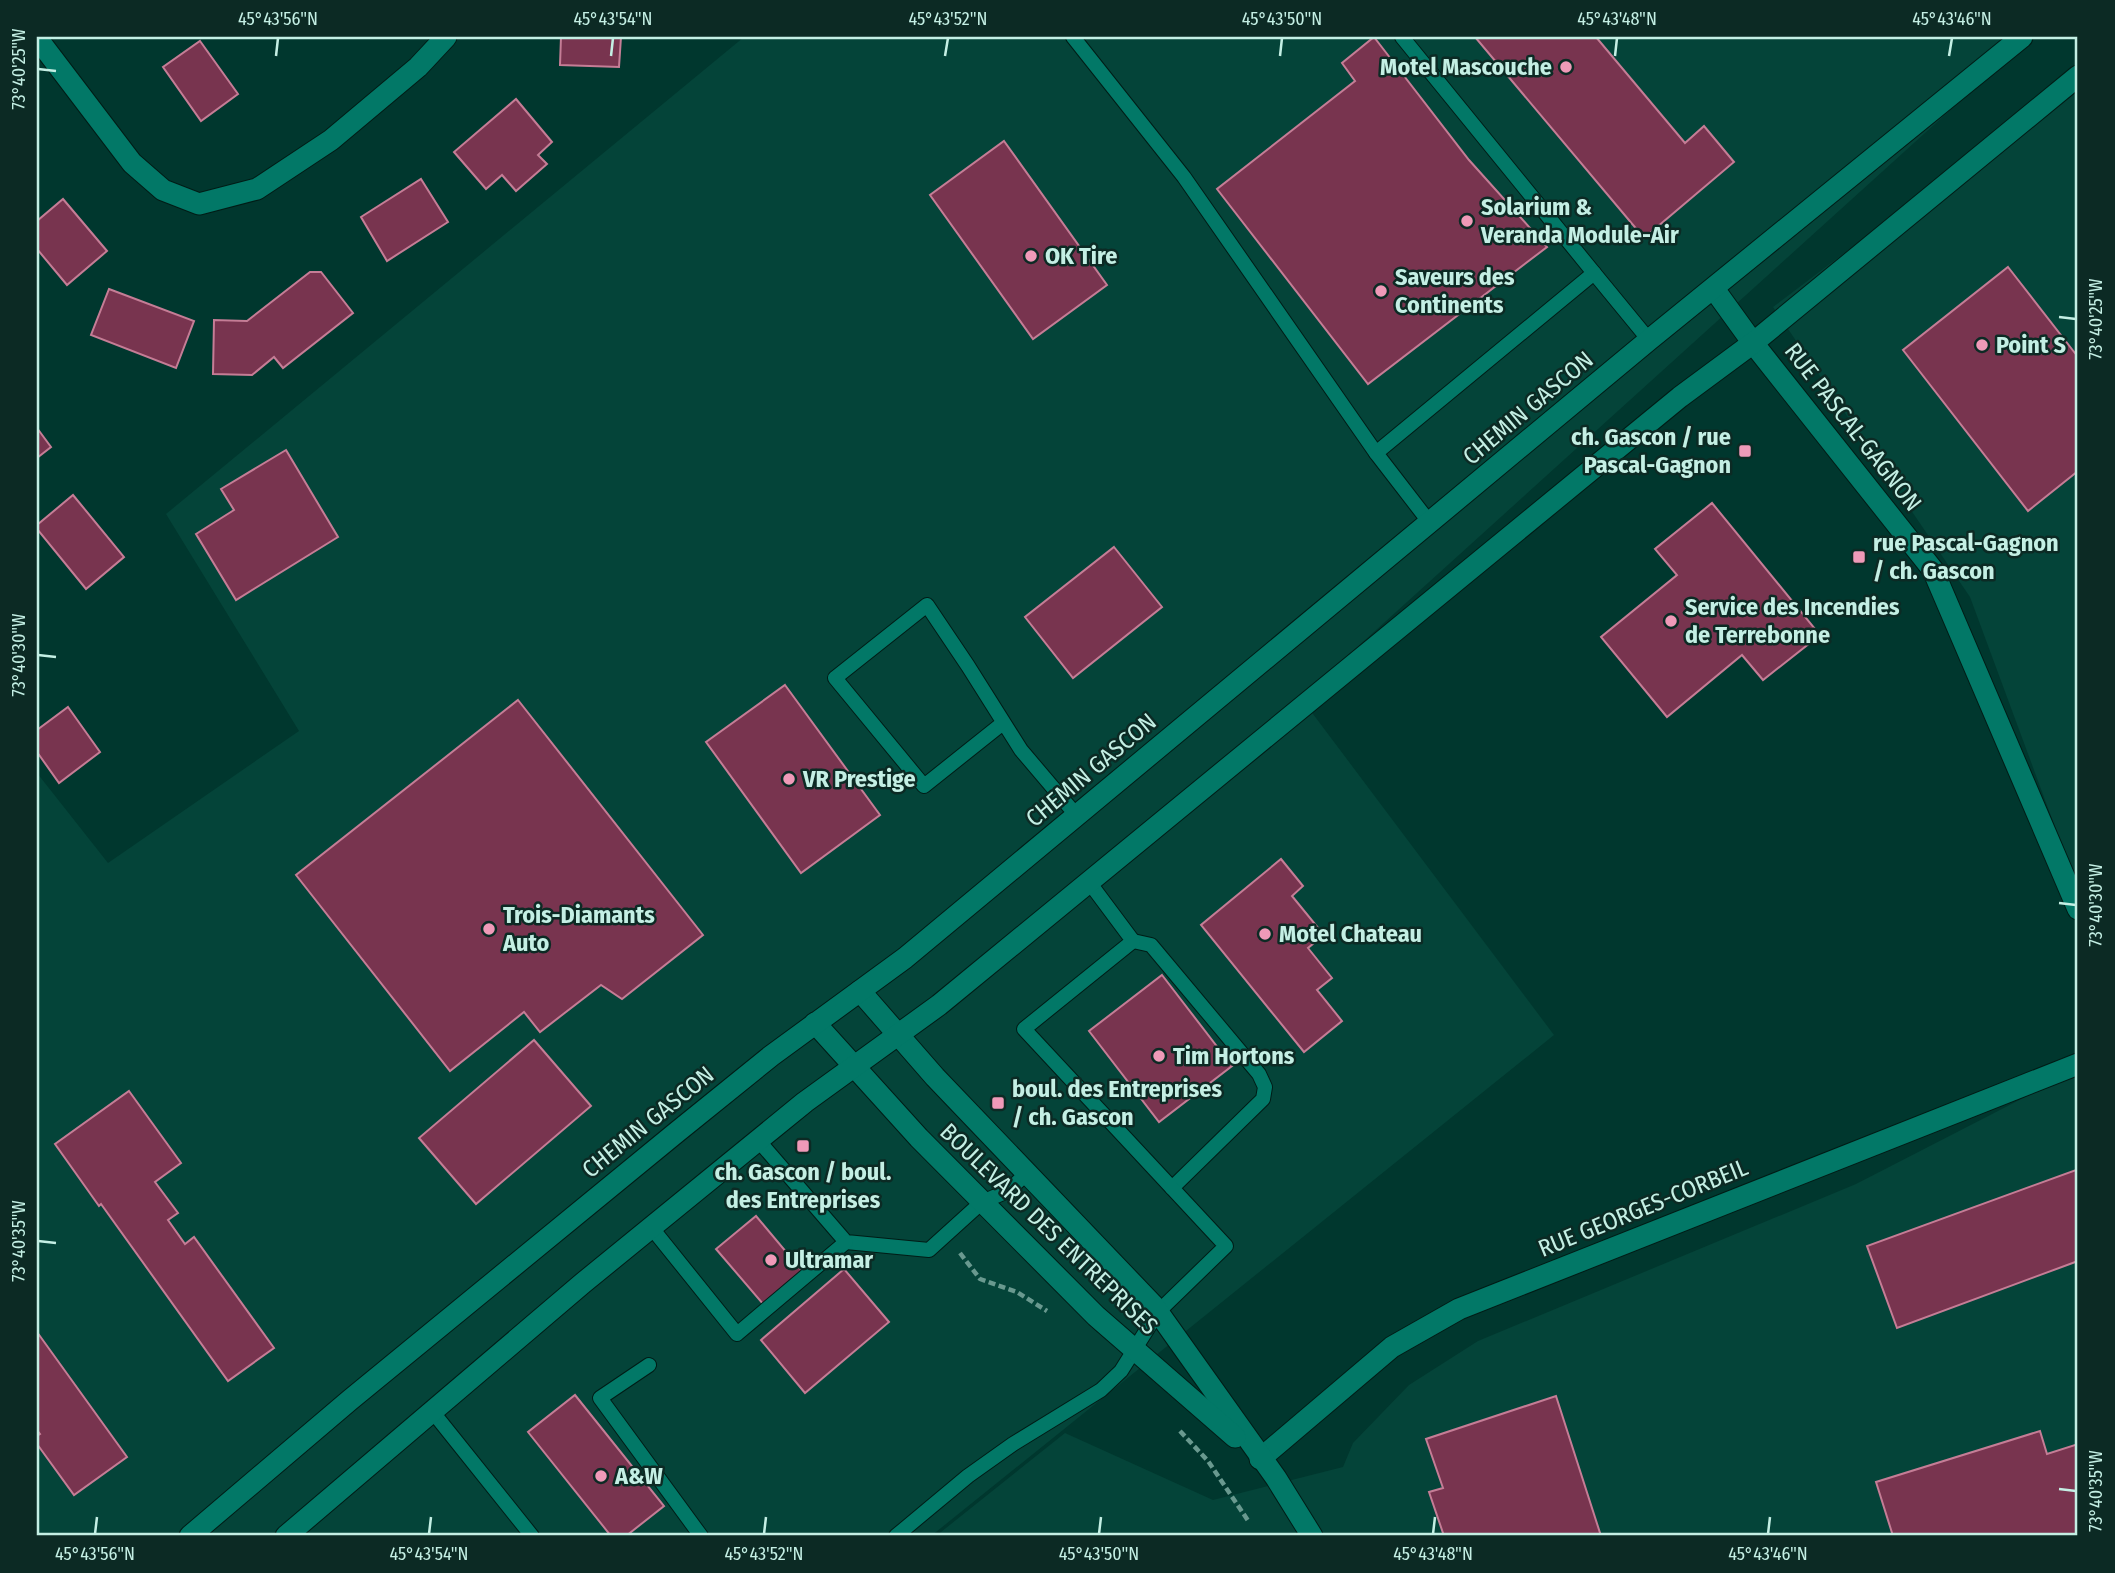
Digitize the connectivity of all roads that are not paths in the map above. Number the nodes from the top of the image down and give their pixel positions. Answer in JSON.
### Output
{"nodes":[{"id":1,"x":446,"y":37,"type":"edge"},
{"id":2,"x":1073,"y":37,"type":"edge"},
{"id":3,"x":1402,"y":37,"type":"edge"},
{"id":4,"x":2022,"y":37,"type":"edge"},
{"id":5,"x":37,"y":38,"type":"edge"},
{"id":6,"x":2078,"y":75,"type":"edge"},
{"id":7,"x":1594,"y":273,"type":"junction"},
{"id":8,"x":1714,"y":289,"type":"junction"},
{"id":9,"x":1649,"y":340,"type":"junction"},
{"id":10,"x":1753,"y":343,"type":"junction"},
{"id":11,"x":1376,"y":453,"type":"junction"},
{"id":12,"x":1430,"y":523,"type":"junction"},
{"id":13,"x":1003,"y":723,"type":"junction"},
{"id":14,"x":1077,"y":816,"type":"junction"},
{"id":15,"x":1088,"y":882,"type":"junction"},
{"id":16,"x":2078,"y":909,"type":"edge"},
{"id":17,"x":1133,"y":941,"type":"junction"},
{"id":18,"x":860,"y":991,"type":"junction"},
{"id":19,"x":815,"y":1023,"type":"junction"},
{"id":20,"x":897,"y":1037,"type":"junction"},
{"id":21,"x":2078,"y":1064,"type":"edge"},
{"id":22,"x":854,"y":1068,"type":"junction"},
{"id":23,"x":758,"y":1140,"type":"junction"},
{"id":24,"x":1027,"y":1173,"type":"junction"},
{"id":25,"x":1172,"y":1188,"type":"junction"},
{"id":26,"x":982,"y":1202,"type":"junction"},
{"id":27,"x":651,"y":1227,"type":"junction"},
{"id":28,"x":846,"y":1242,"type":"junction"},
{"id":29,"x":1158,"y":1312,"type":"junction"},
{"id":30,"x":1134,"y":1349,"type":"junction"},
{"id":31,"x":649,"y":1364,"type":"dead end"},
{"id":32,"x":432,"y":1411,"type":"junction"},
{"id":33,"x":1260,"y":1459,"type":"junction"},
{"id":34,"x":190,"y":1536,"type":"edge"},
{"id":35,"x":286,"y":1536,"type":"edge"},
{"id":36,"x":532,"y":1536,"type":"edge"},
{"id":37,"x":701,"y":1536,"type":"edge"},
{"id":38,"x":896,"y":1536,"type":"edge"},
{"id":39,"x":1312,"y":1536,"type":"edge"}],
"edges":[{"from":1,"to":5,"type":"main road"},
{"from":2,"to":11,"type":"lane"},
{"from":3,"to":7,"type":"lane"},
{"from":4,"to":8,"type":"main road","name":"CHEMIN GASCON"},
{"from":6,"to":10,"type":"main road"},
{"from":7,"to":9,"type":"lane"},
{"from":7,"to":11,"type":"lane"},
{"from":8,"to":9,"type":"main road","name":"CHEMIN GASCON"},
{"from":8,"to":10,"type":"main road","name":"RUE PASCAL-GAGNON"},
{"from":9,"to":12,"type":"main road","name":"CHEMIN GASCON"},
{"from":10,"to":15,"type":"main road"},
{"from":10,"to":16,"type":"main road","name":"RUE PASCAL-GAGNON"},
{"from":11,"to":12,"type":"lane"},
{"from":12,"to":14,"type":"main road","name":"CHEMIN GASCON"},
{"from":13,"to":13,"type":"lane"},
{"from":13,"to":14,"type":"lane"},
{"from":14,"to":18,"type":"main road","name":"CHEMIN GASCON"},
{"from":15,"to":17,"type":"lane"},
{"from":15,"to":20,"type":"main road"},
{"from":17,"to":25,"type":"lane"},
{"from":17,"to":25,"type":"lane"},
{"from":18,"to":19,"type":"main road","name":"CHEMIN GASCON"},
{"from":18,"to":20,"type":"main road","name":"BOULEVARD DES ENTREPRISES"},
{"from":19,"to":22,"type":"main road","name":"BOULEVARD DES ENTREPRISES"},
{"from":19,"to":34,"type":"main road","name":"CHEMIN GASCON"},
{"from":20,"to":22,"type":"main road"},
{"from":20,"to":24,"type":"main road","name":"BOULEVARD DES ENTREPRISES"},
{"from":21,"to":33,"type":"main road","name":"RUE GEORGES-CORBEIL"},
{"from":22,"to":23,"type":"main road"},
{"from":22,"to":26,"type":"main road","name":"BOULEVARD DES ENTREPRISES"},
{"from":23,"to":27,"type":"main road"},
{"from":23,"to":28,"type":"lane"},
{"from":24,"to":26,"type":"lane"},
{"from":24,"to":29,"type":"main road","name":"BOULEVARD DES ENTREPRISES"},
{"from":25,"to":29,"type":"lane"},
{"from":26,"to":28,"type":"lane"},
{"from":26,"to":30,"type":"main road","name":"BOULEVARD DES ENTREPRISES"},
{"from":27,"to":28,"type":"lane"},
{"from":27,"to":32,"type":"main road"},
{"from":29,"to":30,"type":"lane"},
{"from":29,"to":33,"type":"main road","name":"BOULEVARD DES ENTREPRISES"},
{"from":30,"to":33,"type":"main road","name":"BOULEVARD DES ENTREPRISES"},
{"from":30,"to":38,"type":"lane"},
{"from":31,"to":37,"type":"lane"},
{"from":32,"to":35,"type":"main road"},
{"from":32,"to":36,"type":"lane"},
{"from":33,"to":39,"type":"main road","name":"BOULEVARD DES ENTREPRISES"}]}
